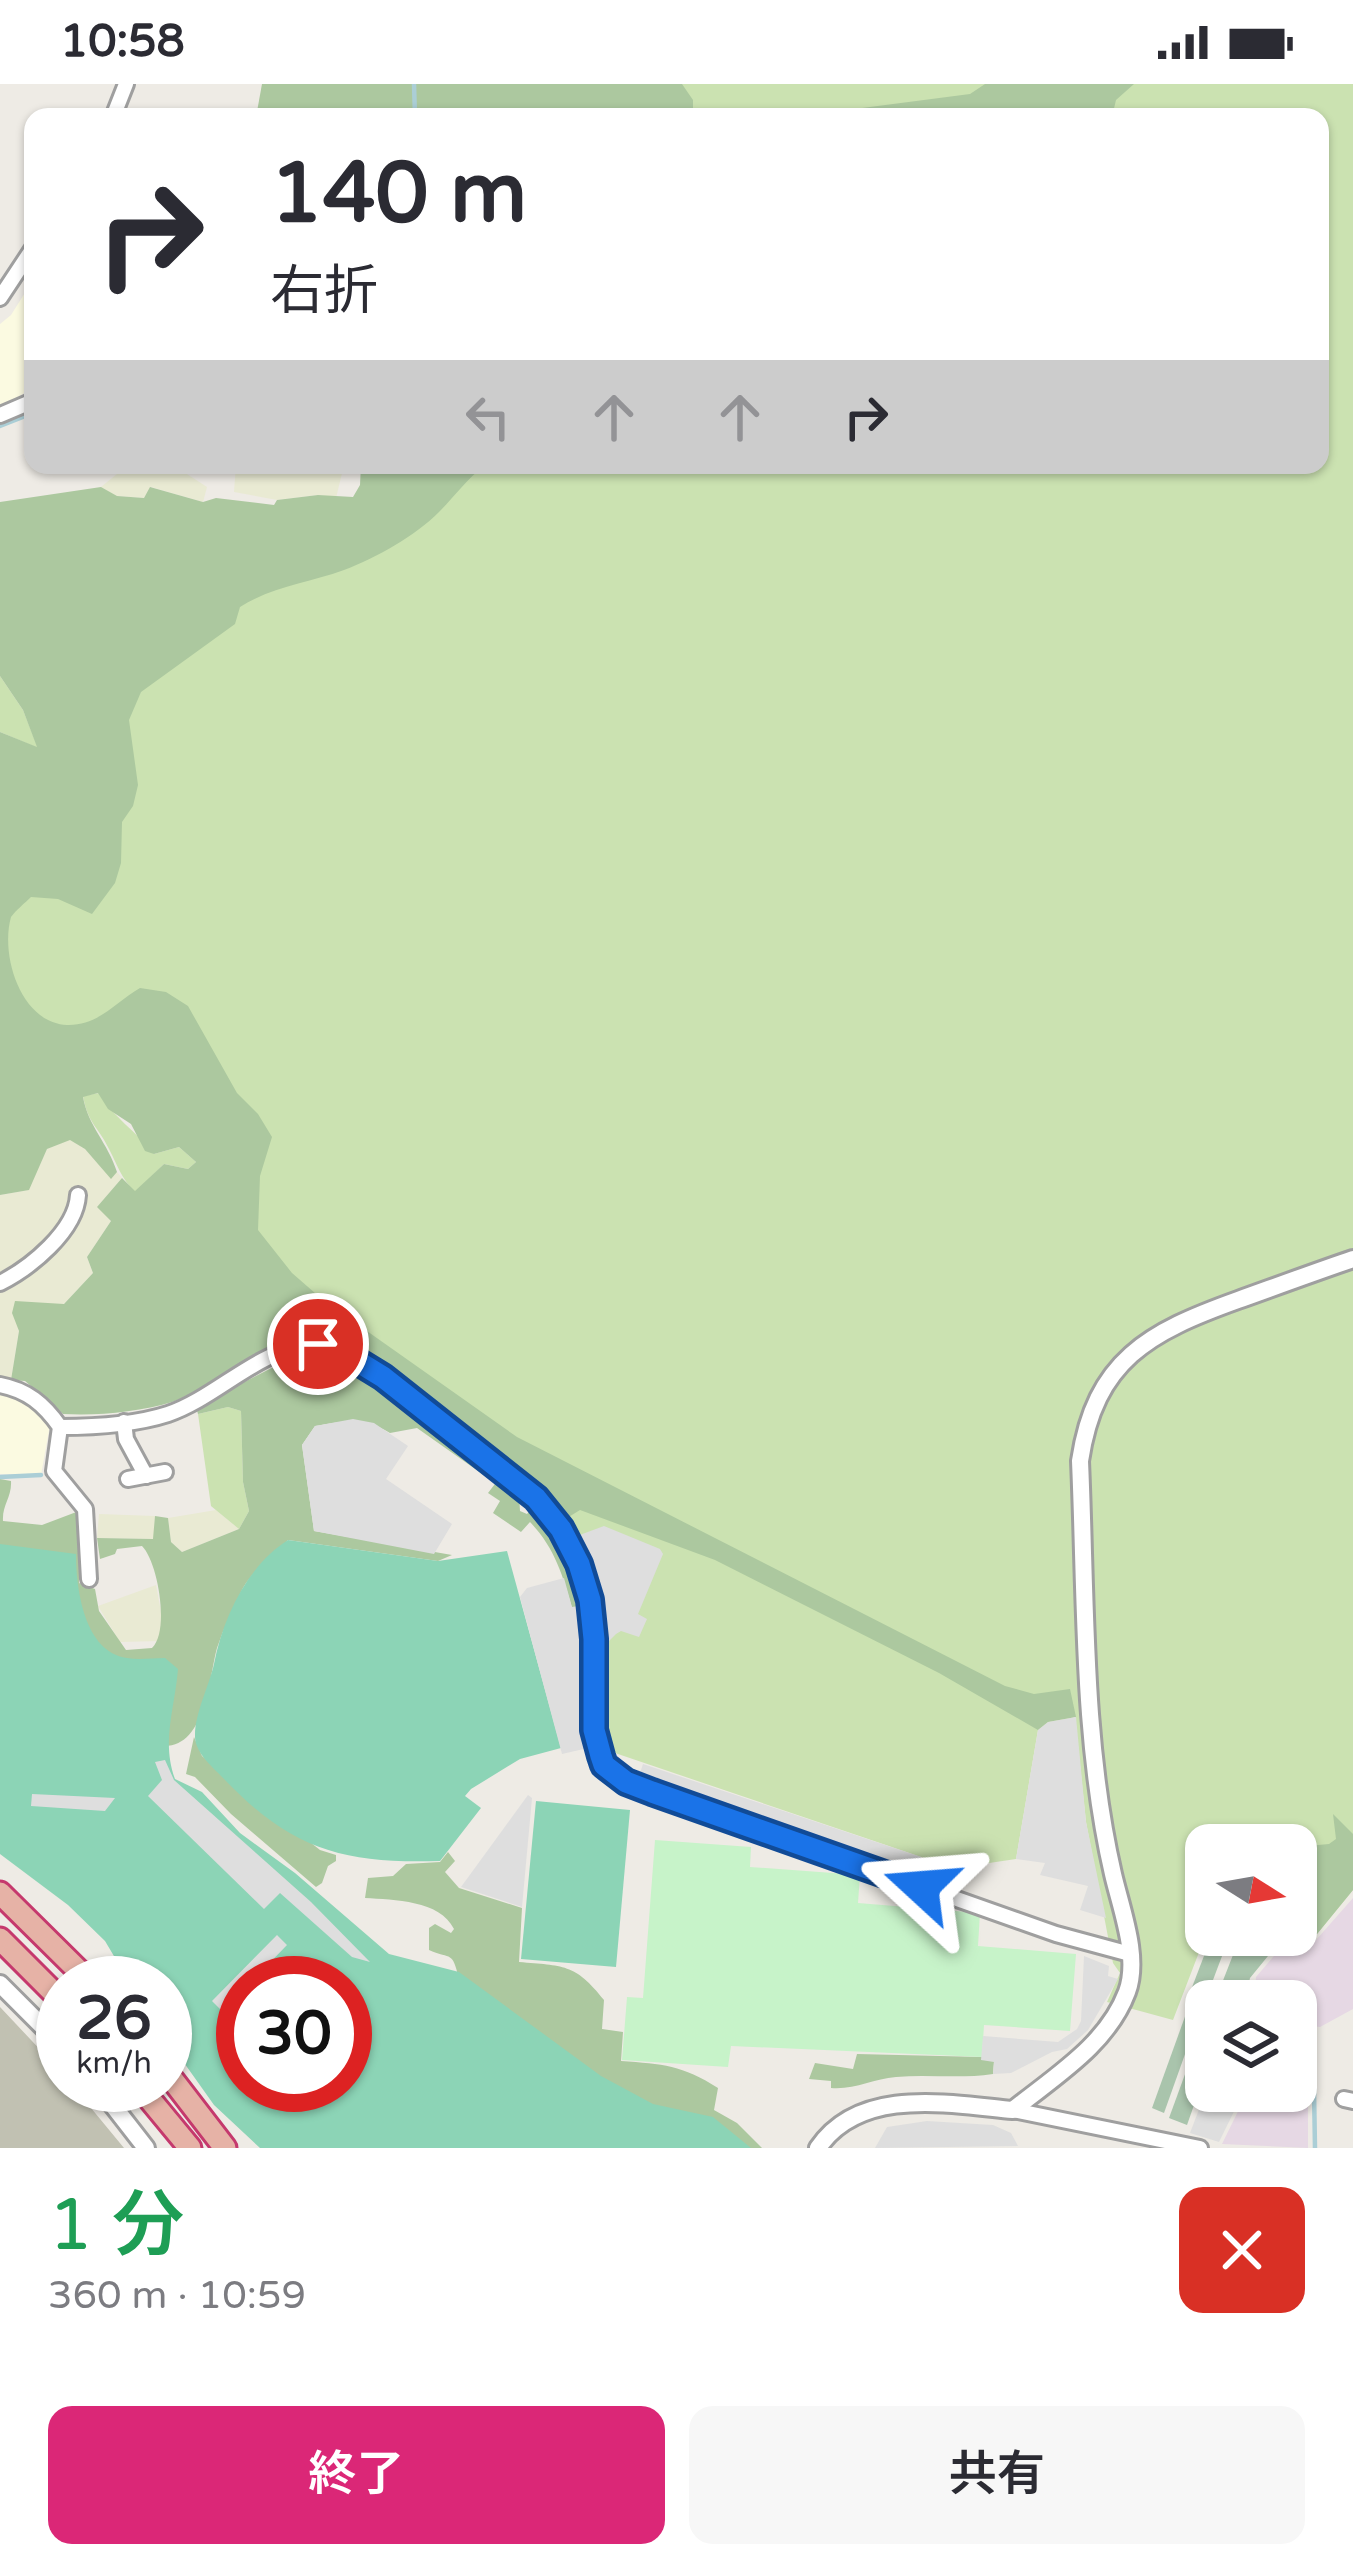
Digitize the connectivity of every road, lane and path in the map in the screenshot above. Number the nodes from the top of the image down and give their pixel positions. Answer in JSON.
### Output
{"nodes":[{"id":1,"x":24,"y":262,"type":"edge"},
{"id":2,"x":0,"y":298,"type":"edge"},
{"id":3,"x":78,"y":1196,"type":"dead end"},
{"id":4,"x":1353,"y":1259,"type":"edge"},
{"id":5,"x":0,"y":1282,"type":"edge"},
{"id":6,"x":0,"y":1385,"type":"edge"},
{"id":7,"x":124,"y":1422,"type":"junction"},
{"id":8,"x":60,"y":1427,"type":"junction"},
{"id":9,"x":165,"y":1472,"type":"dead end"},
{"id":10,"x":146,"y":1476,"type":"junction"},
{"id":11,"x":128,"y":1479,"type":"dead end"},
{"id":12,"x":88,"y":1579,"type":"dead end"},
{"id":13,"x":0,"y":1893,"type":"edge"},
{"id":14,"x":0,"y":1939,"type":"edge"},
{"id":15,"x":1130,"y":1954,"type":"junction"},
{"id":16,"x":64,"y":1956,"type":"edge"},
{"id":17,"x":36,"y":1975,"type":"edge"},
{"id":18,"x":0,"y":1984,"type":"edge"},
{"id":19,"x":36,"y":2021,"type":"edge"},
{"id":20,"x":192,"y":2105,"type":"edge"},
{"id":21,"x":1013,"y":2110,"type":"junction"},
{"id":22,"x":118,"y":2112,"type":"edge"},
{"id":23,"x":160,"y":2112,"type":"edge"},
{"id":24,"x":146,"y":2148,"type":"edge"},
{"id":25,"x":190,"y":2148,"type":"edge"},
{"id":26,"x":225,"y":2148,"type":"edge"},
{"id":27,"x":818,"y":2148,"type":"edge"},
{"id":28,"x":1200,"y":2148,"type":"edge"}],
"edges":[{"from":1,"to":2,"type":"street"},
{"from":3,"to":5,"type":"street"},
{"from":4,"to":15,"type":"street"},
{"from":6,"to":8,"type":"street"},
{"from":7,"to":8,"type":"street"},
{"from":7,"to":10,"type":"street"},
{"from":7,"to":15,"type":"street"},
{"from":8,"to":12,"type":"street"},
{"from":9,"to":10,"type":"street"},
{"from":10,"to":11,"type":"street"},
{"from":13,"to":16,"type":"highway"},
{"from":14,"to":17,"type":"highway"},
{"from":15,"to":21,"type":"street"},
{"from":18,"to":19,"type":"street"},
{"from":20,"to":26,"type":"highway"},
{"from":21,"to":27,"type":"street"},
{"from":21,"to":28,"type":"street"},
{"from":22,"to":24,"type":"street"},
{"from":23,"to":25,"type":"highway"}]}
